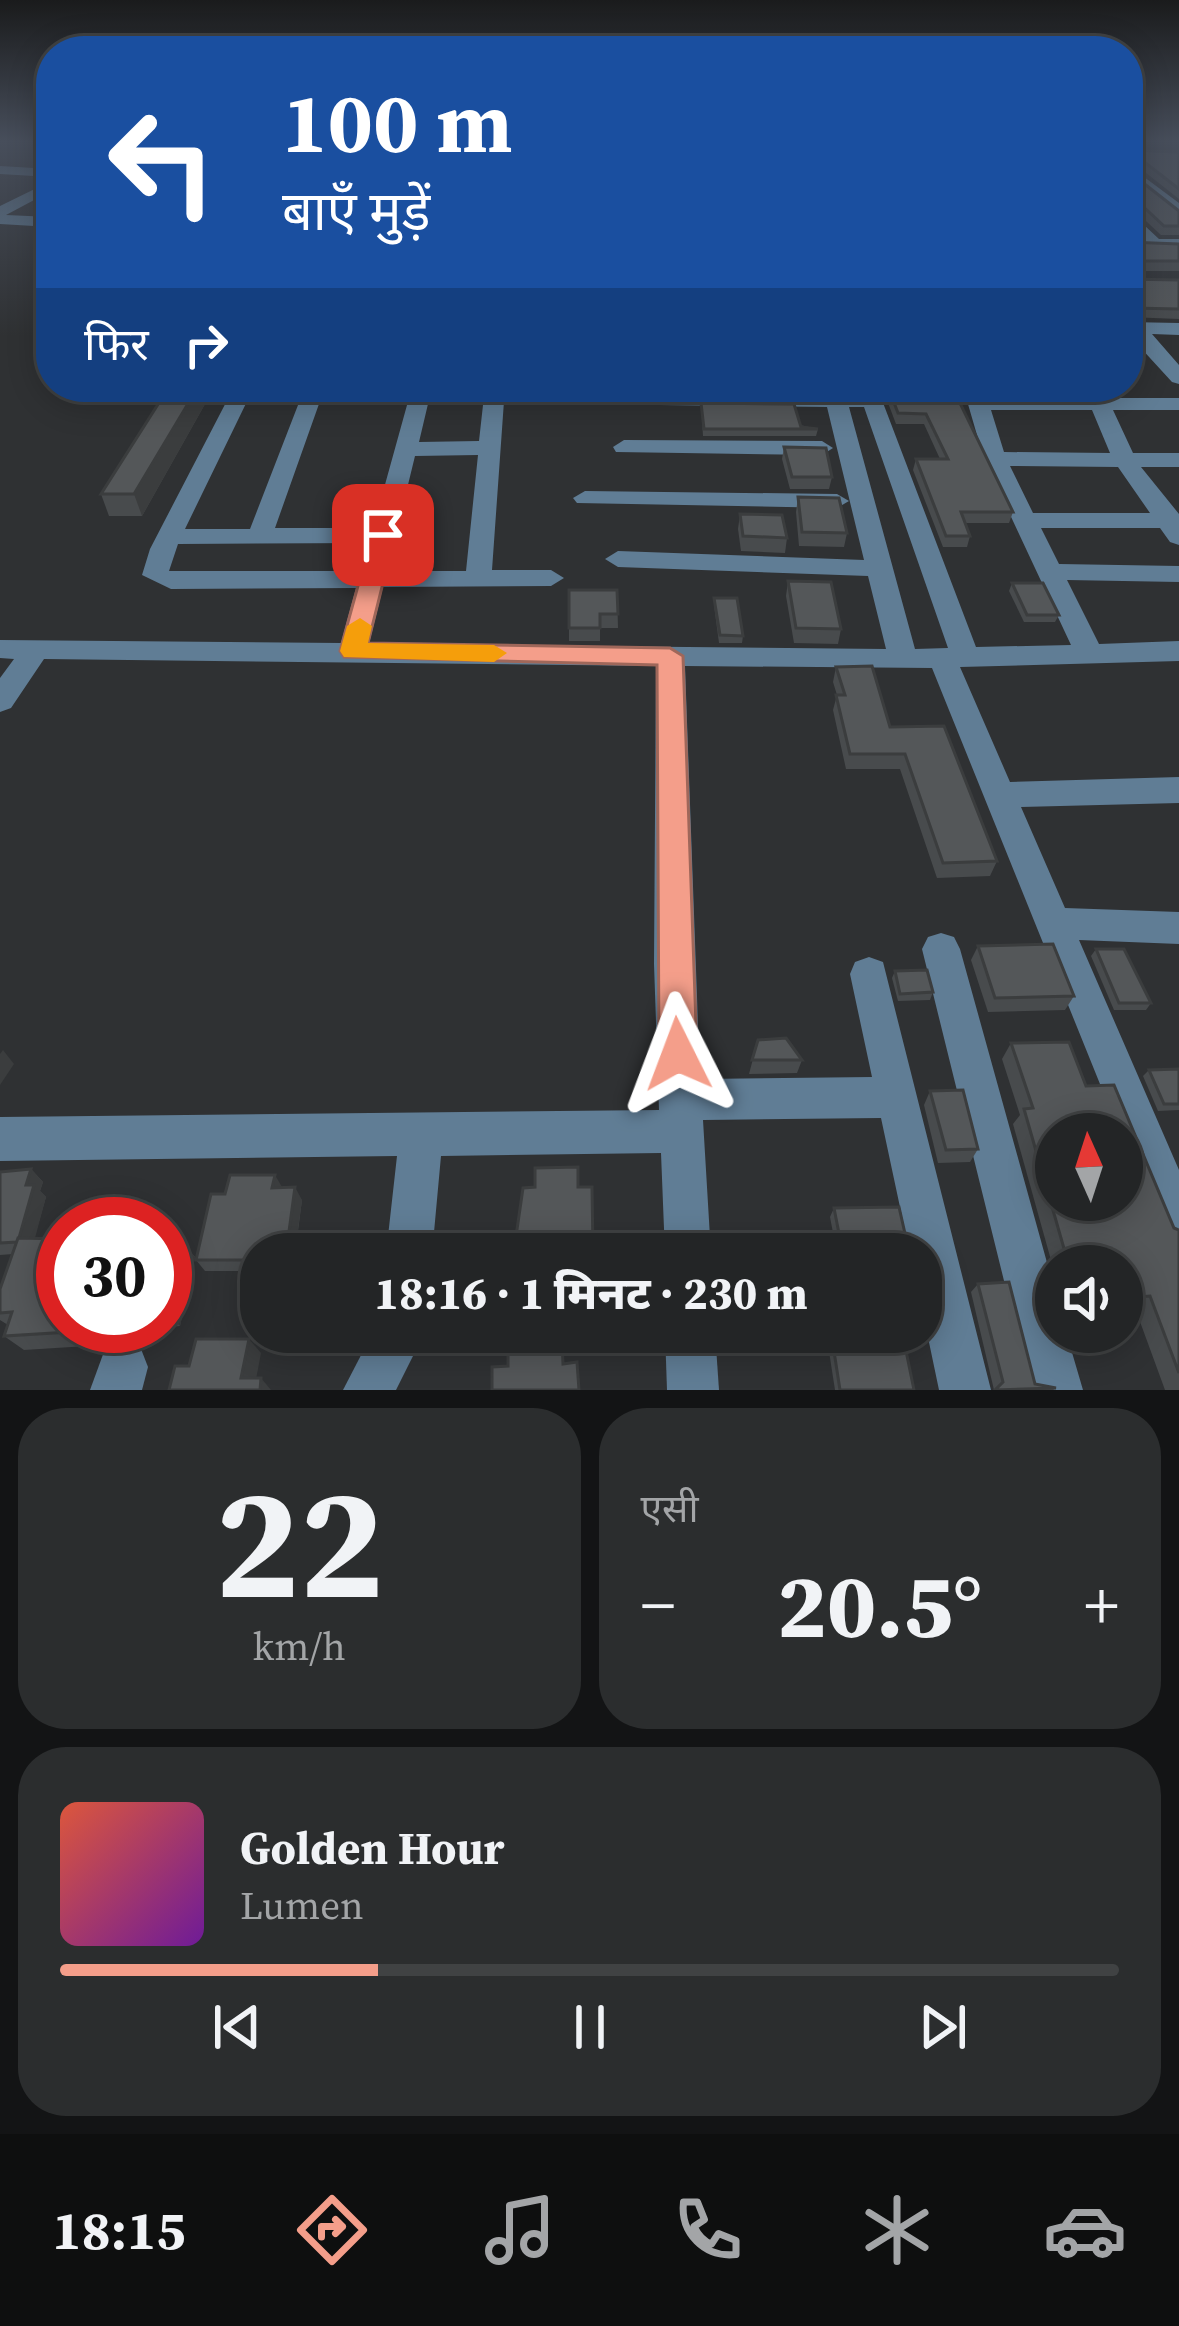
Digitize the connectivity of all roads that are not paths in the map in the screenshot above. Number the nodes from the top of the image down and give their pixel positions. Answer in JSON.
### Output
{"nodes":[{"id":1,"x":0,"y":216,"type":"edge"},
{"id":2,"x":36,"y":220,"type":"edge"},
{"id":3,"x":1143,"y":231,"type":"edge"},
{"id":4,"x":1143,"y":243,"type":"edge"},
{"id":5,"x":1154,"y":243,"type":"junction"},
{"id":6,"x":1179,"y":244,"type":"edge"},
{"id":7,"x":1143,"y":328,"type":"edge"},
{"id":8,"x":1179,"y":329,"type":"edge"},
{"id":9,"x":1143,"y":338,"type":"edge"},
{"id":10,"x":1143,"y":364,"type":"edge"},
{"id":11,"x":1174,"y":367,"type":"edge"},
{"id":12,"x":1143,"y":401,"type":"edge"},
{"id":13,"x":237,"y":402,"type":"edge"},
{"id":14,"x":309,"y":402,"type":"edge"},
{"id":15,"x":418,"y":402,"type":"edge"},
{"id":16,"x":493,"y":402,"type":"edge"},
{"id":17,"x":837,"y":402,"type":"edge"},
{"id":18,"x":873,"y":402,"type":"edge"},
{"id":19,"x":977,"y":402,"type":"edge"},
{"id":20,"x":1099,"y":402,"type":"edge"},
{"id":21,"x":1178,"y":406,"type":"edge"},
{"id":22,"x":624,"y":447,"type":"dead end"},
{"id":23,"x":488,"y":448,"type":"junction"},
{"id":24,"x":849,"y":448,"type":"junction"},
{"id":25,"x":406,"y":449,"type":"junction"},
{"id":26,"x":995,"y":459,"type":"junction"},
{"id":27,"x":1125,"y":460,"type":"junction"},
{"id":28,"x":1179,"y":460,"type":"edge"},
{"id":29,"x":585,"y":498,"type":"dead end"},
{"id":30,"x":862,"y":501,"type":"junction"},
{"id":31,"x":1023,"y":520,"type":"junction"},
{"id":32,"x":1175,"y":526,"type":"edge"},
{"id":33,"x":383,"y":535,"type":"junction"},
{"id":34,"x":260,"y":536,"type":"junction"},
{"id":35,"x":170,"y":537,"type":"junction"},
{"id":36,"x":618,"y":559,"type":"dead end"},
{"id":37,"x":879,"y":568,"type":"junction"},
{"id":38,"x":1049,"y":572,"type":"junction"},
{"id":39,"x":1179,"y":574,"type":"edge"},
{"id":40,"x":551,"y":578,"type":"dead end"},
{"id":41,"x":478,"y":579,"type":"junction"},
{"id":42,"x":371,"y":580,"type":"junction"},
{"id":43,"x":0,"y":649,"type":"edge"},
{"id":44,"x":34,"y":650,"type":"junction"},
{"id":45,"x":353,"y":651,"type":"junction"},
{"id":46,"x":1179,"y":652,"type":"edge"},
{"id":47,"x":1090,"y":654,"type":"junction"},
{"id":48,"x":670,"y":656,"type":"junction"},
{"id":49,"x":954,"y":658,"type":"junction"},
{"id":50,"x":903,"y":659,"type":"junction"},
{"id":51,"x":0,"y":701,"type":"edge"},
{"id":52,"x":1179,"y":790,"type":"edge"},
{"id":53,"x":999,"y":794,"type":"junction"},
{"id":54,"x":1053,"y":923,"type":"junction"},
{"id":55,"x":1178,"y":930,"type":"edge"},
{"id":56,"x":940,"y":949,"type":"dead end"},
{"id":57,"x":869,"y":974,"type":"dead end"},
{"id":58,"x":897,"y":1097,"type":"junction"},
{"id":59,"x":682,"y":1115,"type":"junction"},
{"id":60,"x":421,"y":1133,"type":"junction"},
{"id":61,"x":0,"y":1139,"type":"edge"},
{"id":62,"x":1179,"y":1224,"type":"edge"},
{"id":63,"x":411,"y":1233,"type":"edge"},
{"id":64,"x":687,"y":1233,"type":"edge"},
{"id":65,"x":388,"y":1353,"type":"edge"},
{"id":66,"x":691,"y":1353,"type":"edge"},
{"id":67,"x":368,"y":1390,"type":"edge"},
{"id":68,"x":693,"y":1390,"type":"edge"},
{"id":69,"x":964,"y":1390,"type":"edge"},
{"id":70,"x":1057,"y":1390,"type":"edge"}],
"edges":[{"from":1,"to":2,"type":"street"},
{"from":3,"to":5,"type":"street"},
{"from":4,"to":5,"type":"street"},
{"from":5,"to":6,"type":"street"},
{"from":7,"to":8,"type":"street"},
{"from":9,"to":11,"type":"street"},
{"from":10,"to":11,"type":"street"},
{"from":12,"to":21,"type":"street"},
{"from":13,"to":35,"type":"street"},
{"from":14,"to":34,"type":"street"},
{"from":15,"to":25,"type":"street"},
{"from":16,"to":23,"type":"street"},
{"from":17,"to":24,"type":"street"},
{"from":18,"to":49,"type":"street"},
{"from":19,"to":26,"type":"street"},
{"from":20,"to":27,"type":"street"},
{"from":22,"to":24,"type":"street"},
{"from":23,"to":25,"type":"street"},
{"from":23,"to":41,"type":"street"},
{"from":24,"to":30,"type":"street"},
{"from":25,"to":33,"type":"street"},
{"from":26,"to":27,"type":"street"},
{"from":26,"to":31,"type":"street"},
{"from":27,"to":28,"type":"street"},
{"from":27,"to":32,"type":"street"},
{"from":29,"to":30,"type":"street"},
{"from":30,"to":37,"type":"street"},
{"from":31,"to":32,"type":"street"},
{"from":31,"to":38,"type":"street"},
{"from":33,"to":34,"type":"street"},
{"from":33,"to":42,"type":"street"},
{"from":34,"to":35,"type":"street"},
{"from":35,"to":42,"type":"street"},
{"from":36,"to":37,"type":"street"},
{"from":37,"to":50,"type":"street"},
{"from":38,"to":39,"type":"street"},
{"from":38,"to":47,"type":"street"},
{"from":40,"to":41,"type":"street"},
{"from":41,"to":42,"type":"street"},
{"from":42,"to":45,"type":"street"},
{"from":43,"to":44,"type":"street"},
{"from":44,"to":45,"type":"street"},
{"from":44,"to":51,"type":"street"},
{"from":45,"to":48,"type":"street"},
{"from":46,"to":47,"type":"street"},
{"from":47,"to":49,"type":"street"},
{"from":48,"to":50,"type":"street"},
{"from":48,"to":59,"type":"street"},
{"from":49,"to":50,"type":"street"},
{"from":49,"to":53,"type":"street"},
{"from":52,"to":53,"type":"street"},
{"from":53,"to":54,"type":"street"},
{"from":54,"to":55,"type":"street"},
{"from":54,"to":62,"type":"street"},
{"from":56,"to":70,"type":"street"},
{"from":57,"to":58,"type":"street"},
{"from":58,"to":59,"type":"street"},
{"from":58,"to":69,"type":"street"},
{"from":59,"to":60,"type":"street"},
{"from":59,"to":64,"type":"street"},
{"from":60,"to":61,"type":"street"},
{"from":60,"to":63,"type":"street"},
{"from":65,"to":67,"type":"street"},
{"from":66,"to":68,"type":"street"}]}
